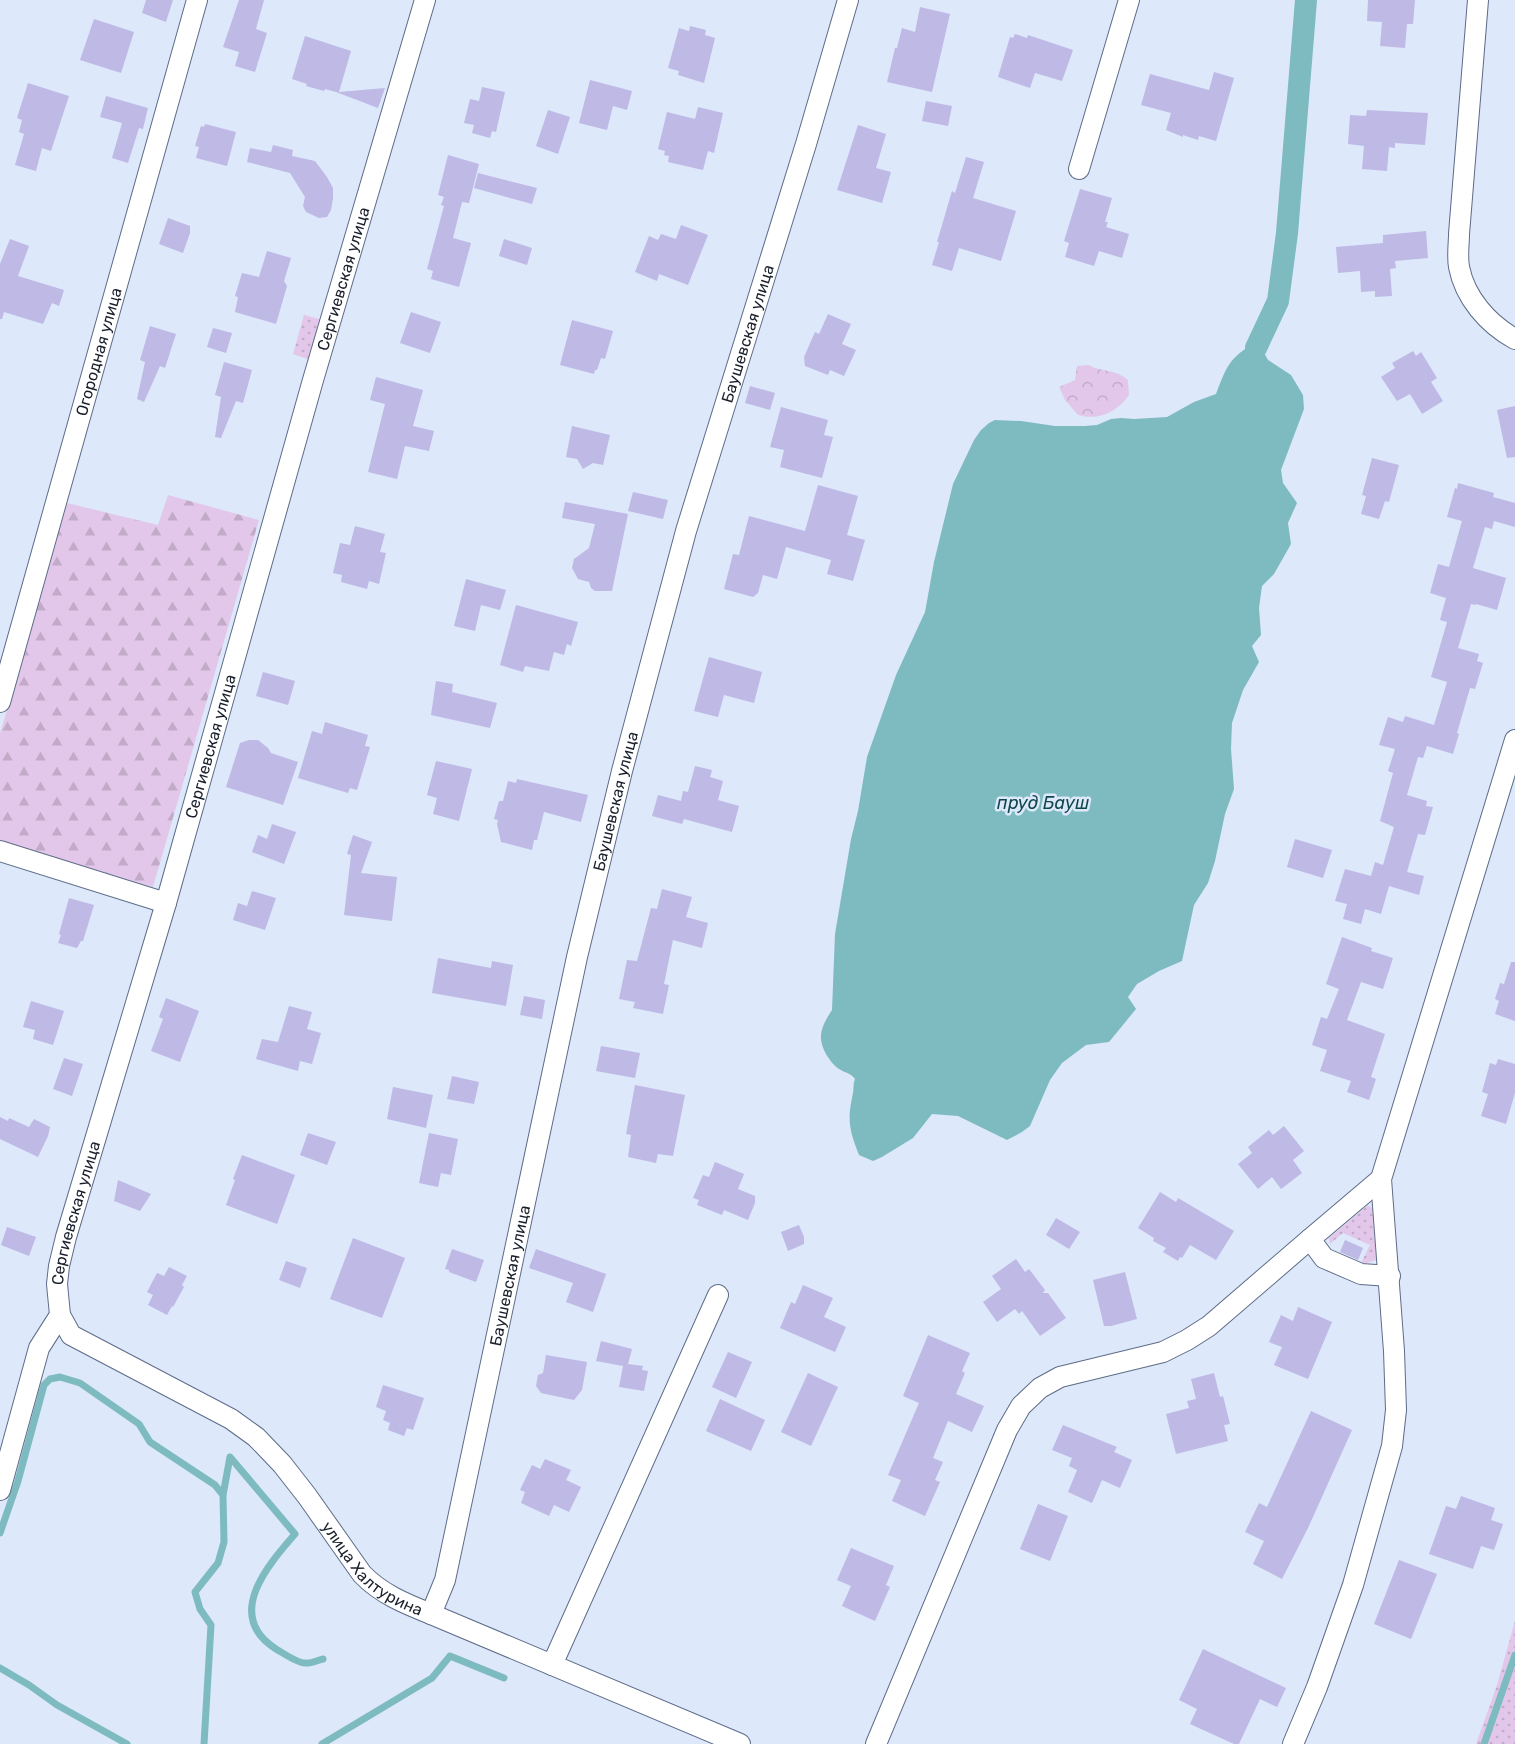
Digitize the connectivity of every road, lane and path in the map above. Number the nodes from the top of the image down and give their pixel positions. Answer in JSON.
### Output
{"nodes":[{"id":1,"x":197,"y":0,"type":"edge"},
{"id":2,"x":425,"y":0,"type":"edge"},
{"id":3,"x":848,"y":0,"type":"edge"},
{"id":4,"x":1129,"y":0,"type":"edge"},
{"id":5,"x":1478,"y":0,"type":"edge"},
{"id":6,"x":1079,"y":169,"type":"dead end"},
{"id":7,"x":1515,"y":339,"type":"edge"},
{"id":8,"x":0,"y":702,"type":"edge"},
{"id":9,"x":1515,"y":740,"type":"edge"},
{"id":10,"x":0,"y":851,"type":"edge"},
{"id":11,"x":166,"y":903,"type":"junction"},
{"id":12,"x":1381,"y":1179,"type":"junction"},
{"id":13,"x":1310,"y":1239,"type":"junction"},
{"id":14,"x":1390,"y":1276,"type":"junction"},
{"id":15,"x":717,"y":1295,"type":"dead end"},
{"id":16,"x":60,"y":1315,"type":"junction"},
{"id":17,"x":0,"y":1490,"type":"edge"},
{"id":18,"x":431,"y":1614,"type":"junction"},
{"id":19,"x":552,"y":1665,"type":"junction"},
{"id":20,"x":740,"y":1744,"type":"edge"},
{"id":21,"x":876,"y":1744,"type":"edge"},
{"id":22,"x":1293,"y":1744,"type":"edge"}],
"edges":[{"from":1,"to":8,"type":"street","name":"Огородная улица"},
{"from":2,"to":11,"type":"street","name":"Сергиевская улица"},
{"from":3,"to":18,"type":"street","name":"Баушевская улица"},
{"from":4,"to":6,"type":"street"},
{"from":5,"to":7,"type":"street"},
{"from":9,"to":12,"type":"street"},
{"from":10,"to":11,"type":"street"},
{"from":11,"to":16,"type":"street","name":"Сергиевская улица"},
{"from":12,"to":13,"type":"street"},
{"from":12,"to":14,"type":"street"},
{"from":13,"to":14,"type":"street"},
{"from":13,"to":21,"type":"street"},
{"from":14,"to":22,"type":"street"},
{"from":15,"to":19,"type":"street"},
{"from":16,"to":17,"type":"street"},
{"from":16,"to":18,"type":"street","name":"улица Халтурина"},
{"from":18,"to":19,"type":"street","name":"улица Халтурина"},
{"from":19,"to":20,"type":"street","name":"улица Халтурина"}]}
